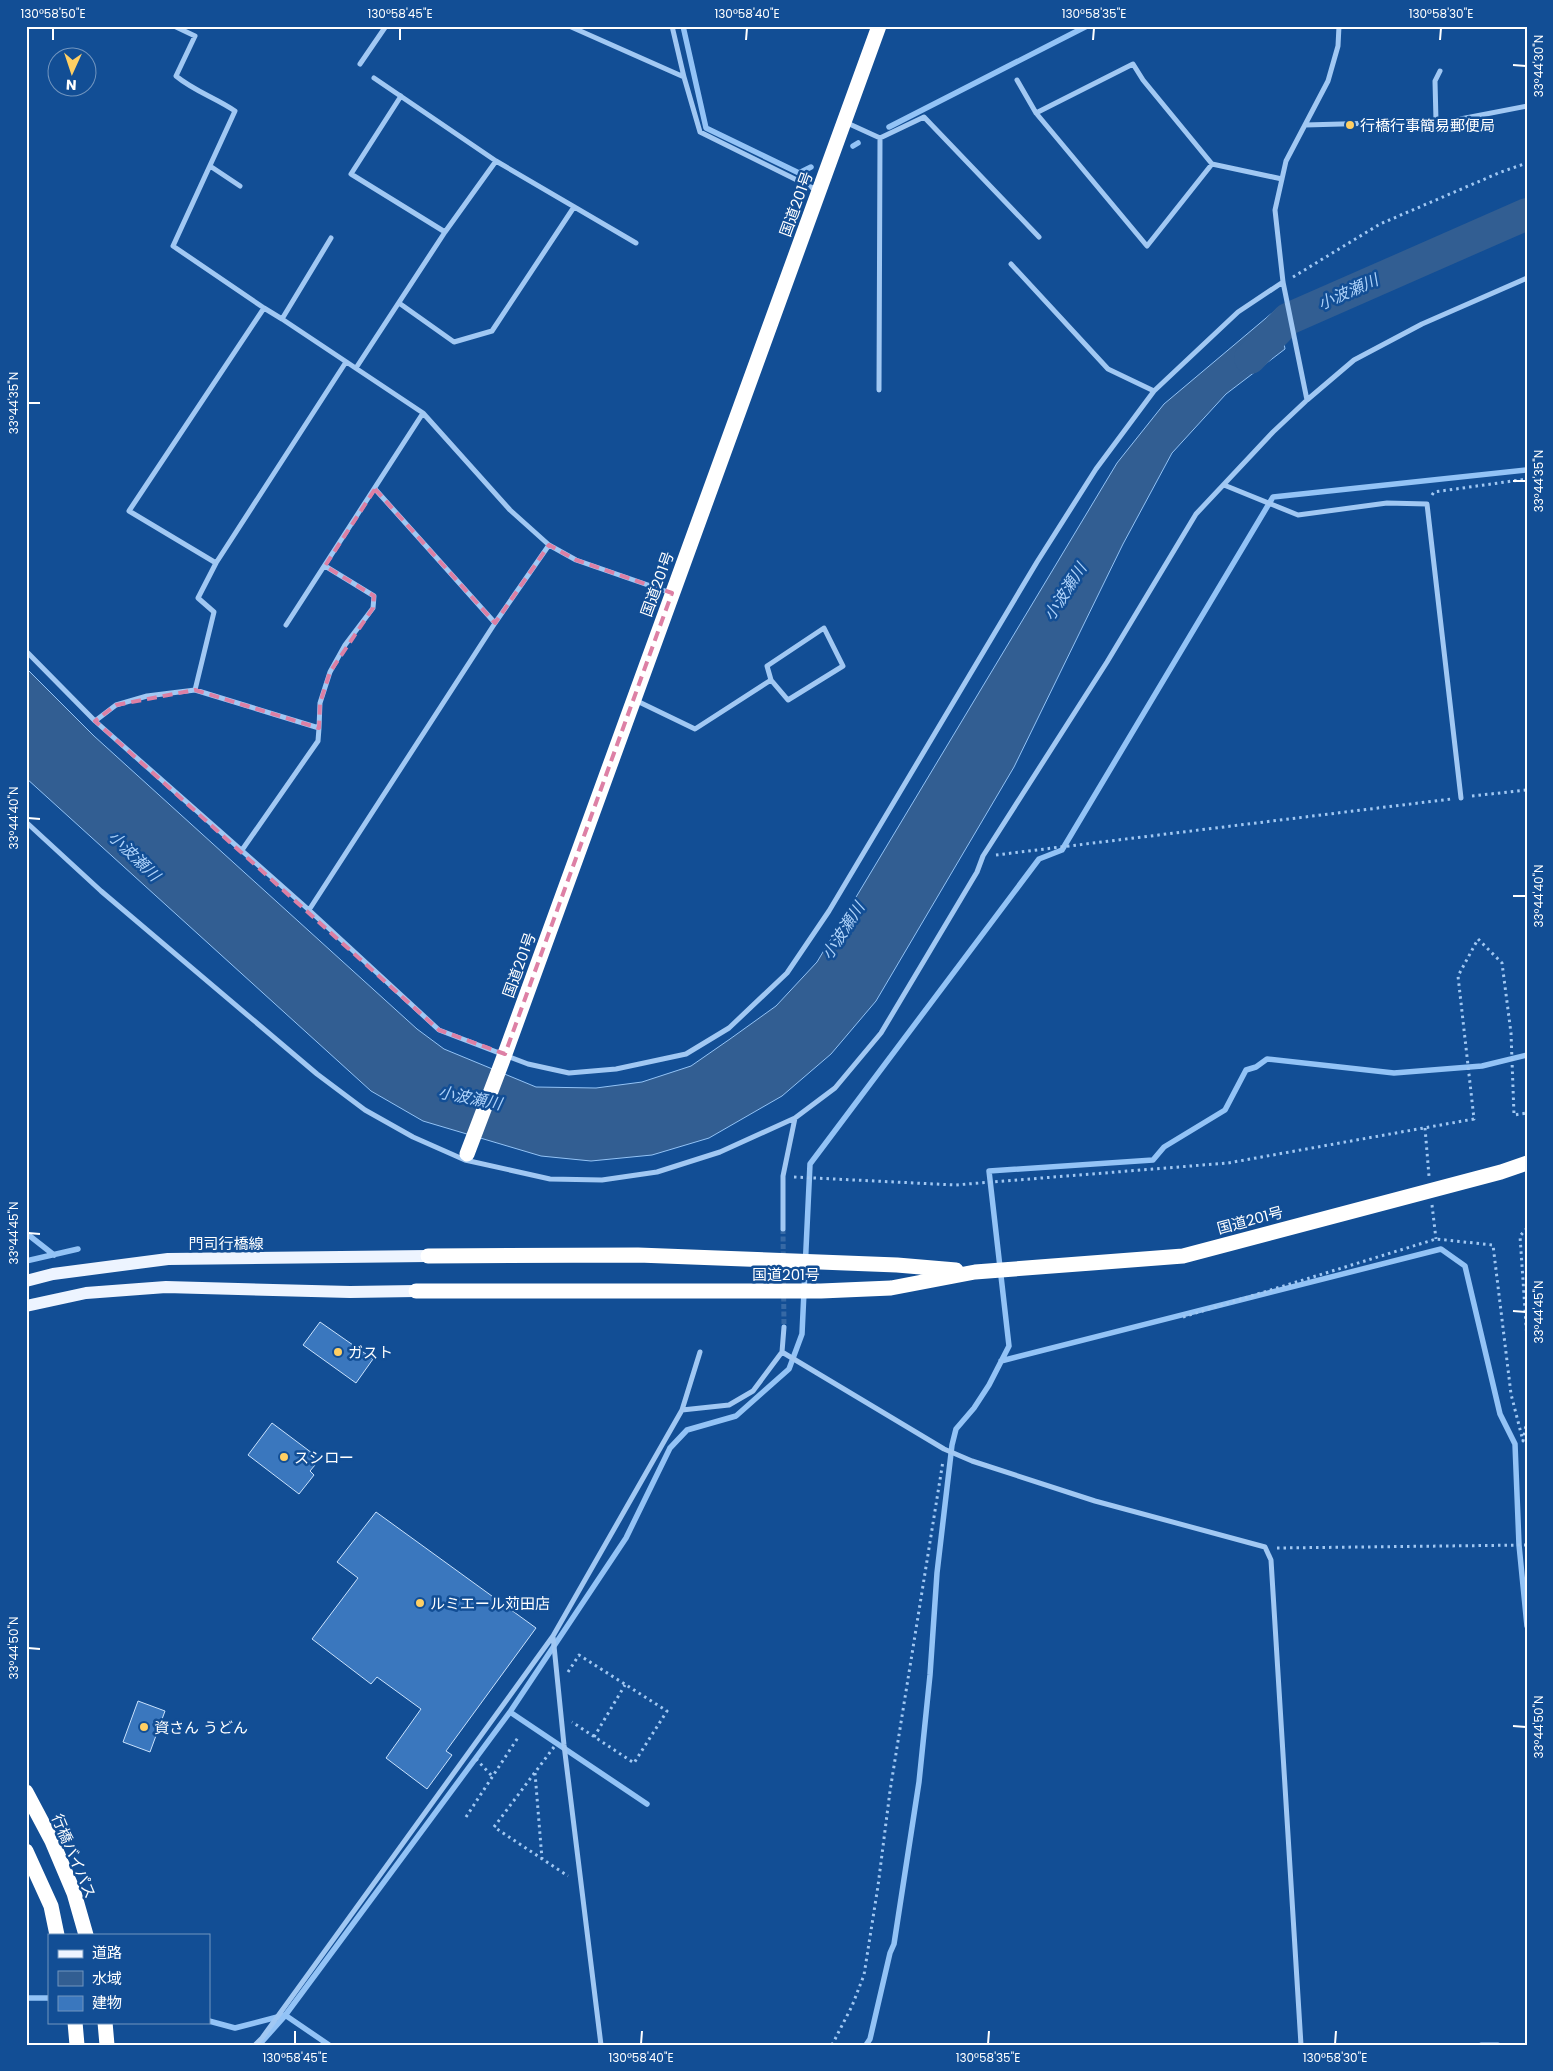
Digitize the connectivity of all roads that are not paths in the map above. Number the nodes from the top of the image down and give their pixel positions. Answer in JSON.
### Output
{"nodes":[{"id":1,"x":174,"y":26,"type":"edge"},
{"id":2,"x":386,"y":26,"type":"edge"},
{"id":3,"x":569,"y":26,"type":"edge"},
{"id":4,"x":672,"y":26,"type":"edge"},
{"id":5,"x":879,"y":26,"type":"edge"},
{"id":6,"x":1339,"y":26,"type":"edge"},
{"id":7,"x":360,"y":64,"type":"dead end"},
{"id":8,"x":1440,"y":71,"type":"dead end"},
{"id":9,"x":684,"y":77,"type":"junction"},
{"id":10,"x":374,"y":78,"type":"dead end"},
{"id":11,"x":1017,"y":80,"type":"dead end"},
{"id":12,"x":401,"y":96,"type":"junction"},
{"id":13,"x":1527,"y":106,"type":"edge"},
{"id":14,"x":1036,"y":113,"type":"junction"},
{"id":15,"x":1436,"y":121,"type":"junction"},
{"id":16,"x":844,"y":122,"type":"junction"},
{"id":17,"x":1305,"y":126,"type":"junction"},
{"id":18,"x":880,"y":138,"type":"junction"},
{"id":19,"x":496,"y":161,"type":"junction"},
{"id":20,"x":1212,"y":164,"type":"junction"},
{"id":21,"x":210,"y":166,"type":"junction"},
{"id":22,"x":1282,"y":179,"type":"junction"},
{"id":23,"x":240,"y":186,"type":"dead end"},
{"id":24,"x":819,"y":191,"type":"junction"},
{"id":25,"x":574,"y":207,"type":"junction"},
{"id":26,"x":445,"y":232,"type":"junction"},
{"id":27,"x":1039,"y":237,"type":"dead end"},
{"id":28,"x":331,"y":238,"type":"dead end"},
{"id":29,"x":636,"y":244,"type":"dead end"},
{"id":30,"x":1011,"y":264,"type":"dead end"},
{"id":31,"x":1527,"y":278,"type":"edge"},
{"id":32,"x":1283,"y":282,"type":"junction"},
{"id":33,"x":399,"y":303,"type":"junction"},
{"id":34,"x":264,"y":308,"type":"junction"},
{"id":35,"x":282,"y":318,"type":"junction"},
{"id":36,"x":346,"y":362,"type":"junction"},
{"id":37,"x":356,"y":368,"type":"junction"},
{"id":38,"x":879,"y":390,"type":"dead end"},
{"id":39,"x":1154,"y":390,"type":"junction"},
{"id":40,"x":1306,"y":400,"type":"junction"},
{"id":41,"x":423,"y":413,"type":"junction"},
{"id":42,"x":1224,"y":485,"type":"junction"},
{"id":43,"x":375,"y":489,"type":"junction"},
{"id":44,"x":548,"y":545,"type":"junction"},
{"id":45,"x":216,"y":563,"type":"junction"},
{"id":46,"x":325,"y":566,"type":"junction"},
{"id":47,"x":672,"y":593,"type":"junction"},
{"id":48,"x":494,"y":623,"type":"junction"},
{"id":49,"x":286,"y":625,"type":"dead end"},
{"id":50,"x":26,"y":651,"type":"edge"},
{"id":51,"x":771,"y":680,"type":"junction"},
{"id":52,"x":195,"y":690,"type":"junction"},
{"id":53,"x":634,"y":700,"type":"junction"},
{"id":54,"x":95,"y":722,"type":"junction"},
{"id":55,"x":319,"y":728,"type":"junction"},
{"id":56,"x":1462,"y":798,"type":"road end"},
{"id":57,"x":26,"y":822,"type":"edge"},
{"id":58,"x":242,"y":850,"type":"junction"},
{"id":59,"x":309,"y":910,"type":"junction"},
{"id":60,"x":504,"y":1058,"type":"junction"},
{"id":61,"x":795,"y":1118,"type":"junction"},
{"id":62,"x":467,"y":1154,"type":"dead end"},
{"id":63,"x":1527,"y":1163,"type":"edge"},
{"id":64,"x":783,"y":1229,"type":"tunnel mouth"},
{"id":65,"x":428,"y":1256,"type":"joint"},
{"id":66,"x":975,"y":1272,"type":"junction"},
{"id":67,"x":26,"y":1281,"type":"edge"},
{"id":68,"x":416,"y":1291,"type":"joint"},
{"id":69,"x":26,"y":1306,"type":"edge"},
{"id":70,"x":784,"y":1327,"type":"tunnel mouth"},
{"id":71,"x":700,"y":1352,"type":"dead end"},
{"id":72,"x":782,"y":1352,"type":"junction"},
{"id":73,"x":682,"y":1410,"type":"junction"},
{"id":74,"x":553,"y":1636,"type":"junction"},
{"id":75,"x":26,"y":1792,"type":"edge"},
{"id":76,"x":26,"y":1851,"type":"edge"},
{"id":77,"x":57,"y":1934,"type":"edge"},
{"id":78,"x":86,"y":1934,"type":"edge"},
{"id":79,"x":75,"y":2024,"type":"edge"},
{"id":80,"x":105,"y":2024,"type":"edge"},
{"id":81,"x":77,"y":2045,"type":"edge"},
{"id":82,"x":107,"y":2045,"type":"edge"},
{"id":83,"x":255,"y":2045,"type":"edge"},
{"id":84,"x":601,"y":2045,"type":"edge"},
{"id":85,"x":1301,"y":2045,"type":"edge"},
{"id":86,"x":1482,"y":2045,"type":"edge"},
{"id":87,"x":1498,"y":2045,"type":"edge"}],
"edges":[{"from":1,"to":21,"type":"street"},
{"from":2,"to":7,"type":"street"},
{"from":3,"to":9,"type":"street"},
{"from":4,"to":9,"type":"street"},
{"from":5,"to":16,"type":"highway","name":"国道201号"},
{"from":6,"to":17,"type":"street"},
{"from":8,"to":15,"type":"street"},
{"from":9,"to":24,"type":"street"},
{"from":10,"to":12,"type":"street"},
{"from":11,"to":14,"type":"street"},
{"from":12,"to":19,"type":"street"},
{"from":12,"to":26,"type":"street"},
{"from":13,"to":15,"type":"street"},
{"from":14,"to":20,"type":"street"},
{"from":14,"to":20,"type":"street"},
{"from":15,"to":17,"type":"street"},
{"from":16,"to":18,"type":"street"},
{"from":16,"to":24,"type":"highway","name":"国道201号"},
{"from":17,"to":22,"type":"street"},
{"from":18,"to":27,"type":"street"},
{"from":18,"to":38,"type":"street"},
{"from":19,"to":25,"type":"street"},
{"from":19,"to":26,"type":"street"},
{"from":20,"to":22,"type":"street"},
{"from":21,"to":23,"type":"street"},
{"from":21,"to":34,"type":"street"},
{"from":22,"to":32,"type":"street"},
{"from":24,"to":47,"type":"highway","name":"国道201号"},
{"from":25,"to":29,"type":"street"},
{"from":25,"to":33,"type":"street"},
{"from":26,"to":33,"type":"street"},
{"from":28,"to":35,"type":"street"},
{"from":30,"to":39,"type":"street"},
{"from":31,"to":40,"type":"street"},
{"from":32,"to":39,"type":"street"},
{"from":32,"to":40,"type":"street"},
{"from":33,"to":37,"type":"street"},
{"from":34,"to":35,"type":"street"},
{"from":34,"to":45,"type":"street"},
{"from":35,"to":36,"type":"street"},
{"from":36,"to":37,"type":"street"},
{"from":36,"to":45,"type":"street"},
{"from":37,"to":41,"type":"street"},
{"from":39,"to":60,"type":"street"},
{"from":40,"to":42,"type":"street"},
{"from":41,"to":43,"type":"street"},
{"from":41,"to":44,"type":"street"},
{"from":42,"to":56,"type":"street"},
{"from":42,"to":61,"type":"street"},
{"from":43,"to":46,"type":"street"},
{"from":43,"to":48,"type":"street"},
{"from":44,"to":47,"type":"street"},
{"from":44,"to":48,"type":"street"},
{"from":45,"to":52,"type":"street"},
{"from":46,"to":49,"type":"street"},
{"from":46,"to":55,"type":"street"},
{"from":47,"to":53,"type":"highway","name":"国道201号"},
{"from":48,"to":59,"type":"street"},
{"from":50,"to":54,"type":"street"},
{"from":51,"to":51,"type":"street"},
{"from":51,"to":53,"type":"street"},
{"from":52,"to":54,"type":"street"},
{"from":52,"to":55,"type":"street"},
{"from":53,"to":60,"type":"highway","name":"国道201号"},
{"from":54,"to":58,"type":"street"},
{"from":55,"to":58,"type":"street"},
{"from":57,"to":61,"type":"street"},
{"from":58,"to":59,"type":"street"},
{"from":59,"to":60,"type":"street"},
{"from":60,"to":62,"type":"highway","name":"国道201号"},
{"from":61,"to":64,"type":"street"},
{"from":63,"to":66,"type":"highway","name":"国道201号"},
{"from":65,"to":66,"type":"highway","name":"国道201号"},
{"from":65,"to":67,"type":"main road","name":"門司行橋線"},
{"from":66,"to":68,"type":"highway","name":"国道201号"},
{"from":68,"to":69,"type":"main road"},
{"from":70,"to":72,"type":"street"},
{"from":71,"to":73,"type":"street"},
{"from":72,"to":73,"type":"street"},
{"from":72,"to":85,"type":"street"},
{"from":73,"to":74,"type":"street"},
{"from":74,"to":83,"type":"street"},
{"from":74,"to":84,"type":"street"},
{"from":75,"to":78,"type":"highway","name":"行橋バイパス"},
{"from":76,"to":77,"type":"highway"},
{"from":79,"to":81,"type":"highway"},
{"from":80,"to":82,"type":"highway"},
{"from":86,"to":87,"type":"street"}]}
